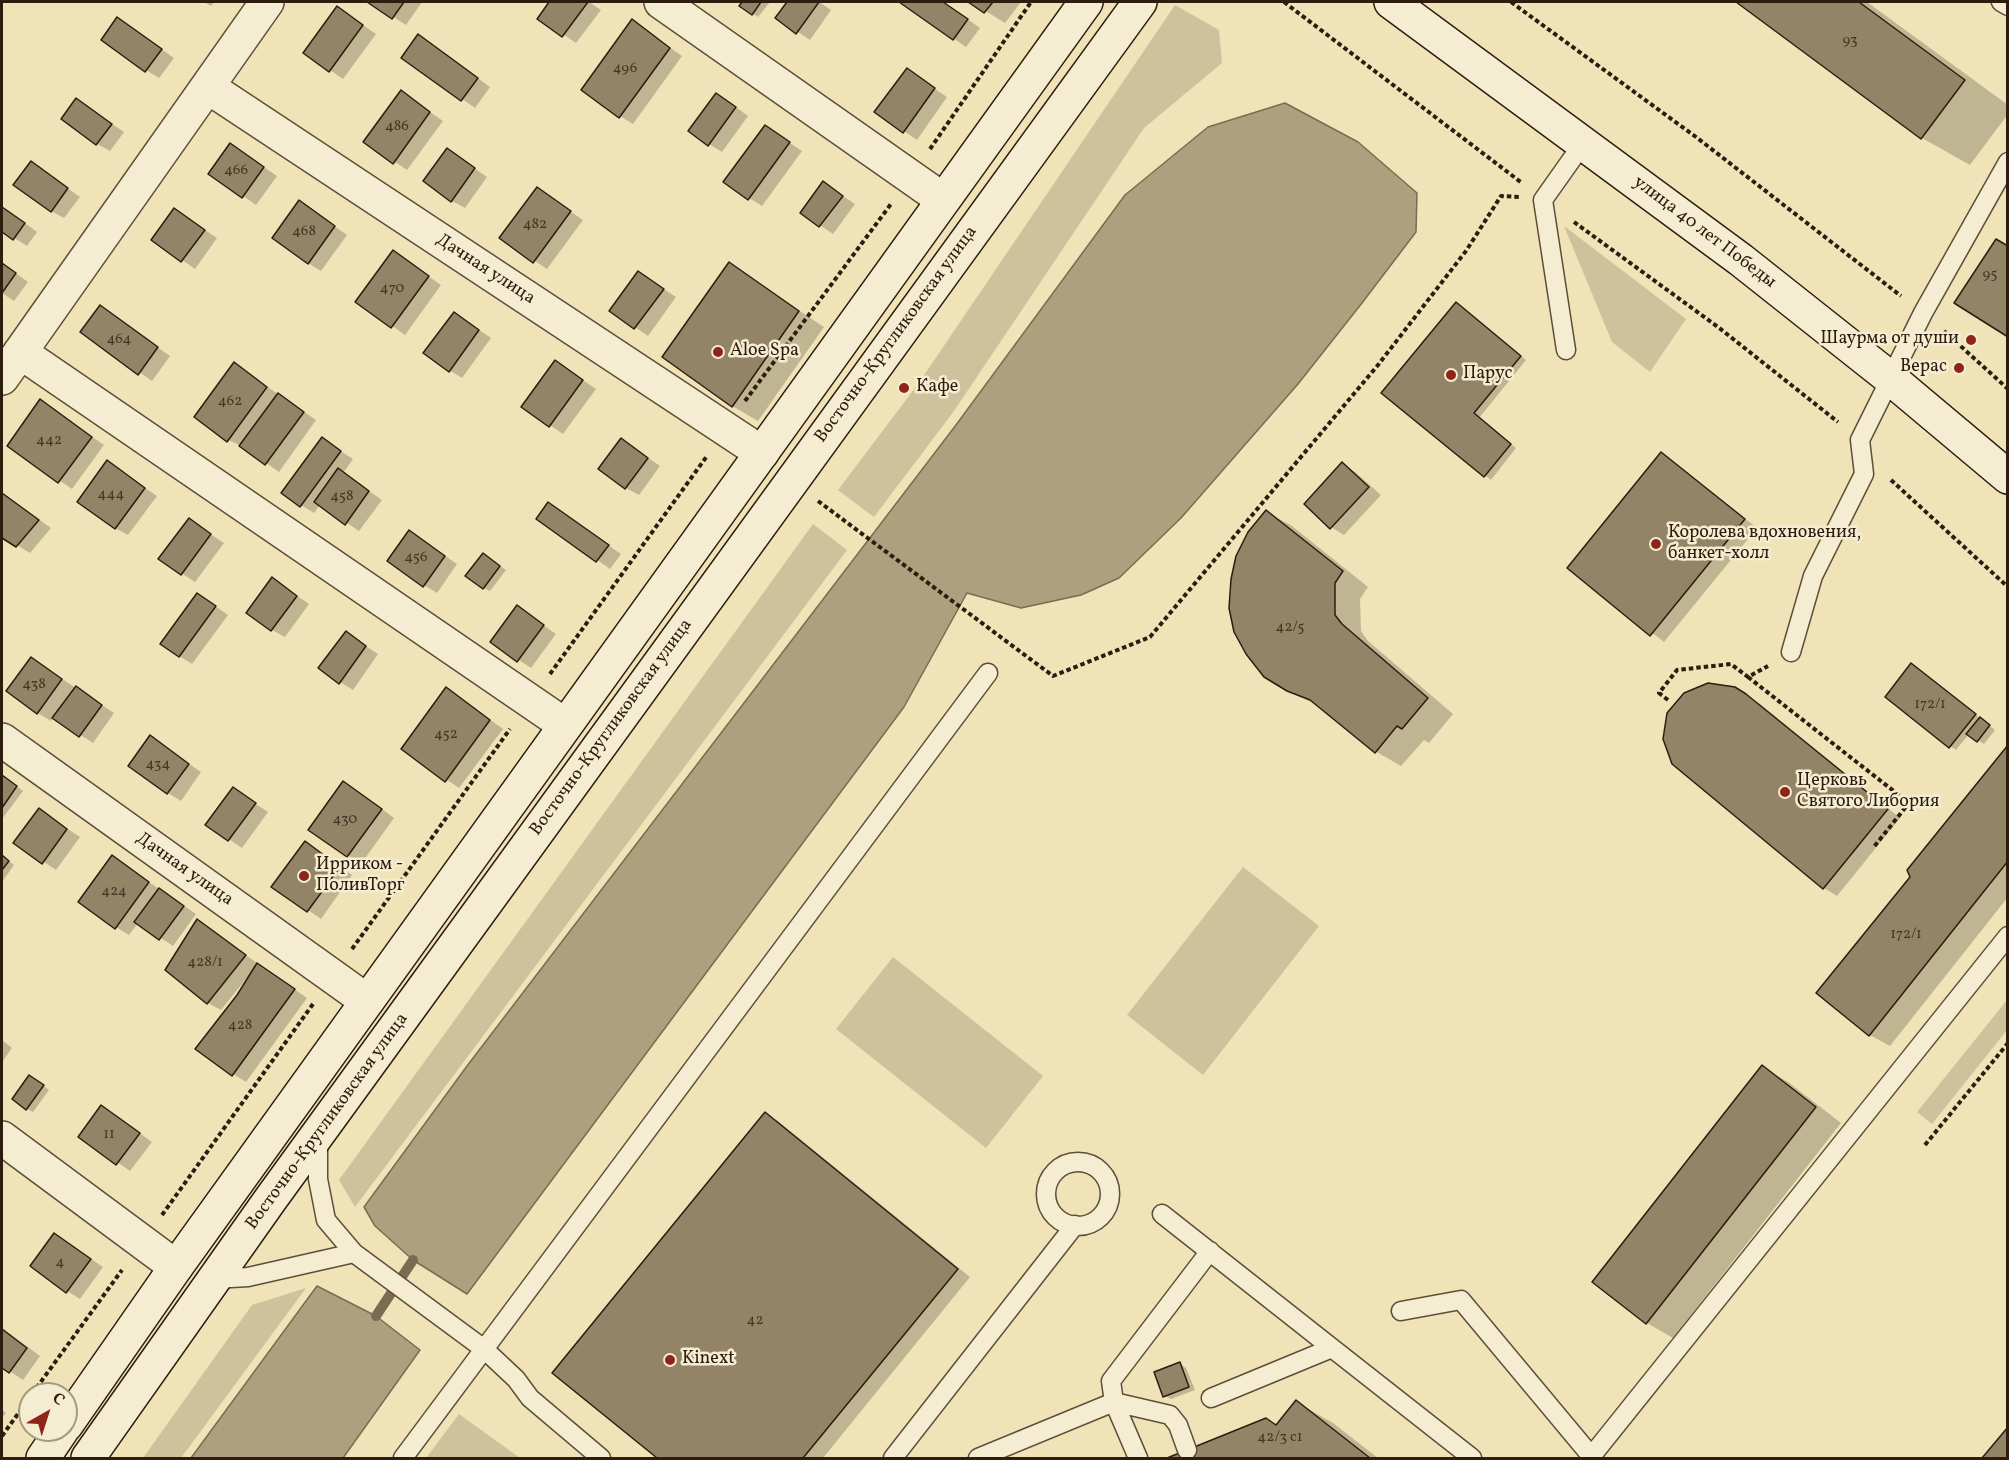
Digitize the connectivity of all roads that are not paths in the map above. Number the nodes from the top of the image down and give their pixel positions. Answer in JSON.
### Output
{"nodes":[{"id":1,"x":267,"y":2,"type":"edge"},
{"id":2,"x":661,"y":2,"type":"edge"},
{"id":3,"x":1086,"y":2,"type":"edge"},
{"id":4,"x":1140,"y":2,"type":"edge"},
{"id":5,"x":1391,"y":2,"type":"edge"},
{"id":6,"x":2001,"y":2,"type":"edge"},
{"id":7,"x":2007,"y":6,"type":"edge"},
{"id":8,"x":208,"y":87,"type":"junction"},
{"id":9,"x":1584,"y":142,"type":"junction"},
{"id":10,"x":2007,"y":162,"type":"edge"},
{"id":11,"x":942,"y":199,"type":"junction"},
{"id":12,"x":1566,"y":350,"type":"dead end"},
{"id":13,"x":20,"y":352,"type":"junction"},
{"id":14,"x":2,"y":378,"type":"edge"},
{"id":15,"x":1890,"y":378,"type":"junction"},
{"id":16,"x":762,"y":453,"type":"junction"},
{"id":17,"x":2007,"y":477,"type":"edge"},
{"id":18,"x":1791,"y":652,"type":"road end"},
{"id":19,"x":988,"y":673,"type":"dead end"},
{"id":20,"x":565,"y":725,"type":"junction"},
{"id":21,"x":2,"y":740,"type":"edge"},
{"id":22,"x":2007,"y":936,"type":"edge"},
{"id":23,"x":367,"y":1001,"type":"junction"},
{"id":24,"x":2,"y":1138,"type":"edge"},
{"id":25,"x":318,"y":1138,"type":"junction"},
{"id":26,"x":1162,"y":1214,"type":"dead end"},
{"id":27,"x":1075,"y":1225,"type":"dead end"},
{"id":28,"x":1210,"y":1251,"type":"junction"},
{"id":29,"x":354,"y":1252,"type":"junction"},
{"id":30,"x":176,"y":1267,"type":"junction"},
{"id":31,"x":214,"y":1279,"type":"junction"},
{"id":32,"x":1401,"y":1311,"type":"dead end"},
{"id":33,"x":1332,"y":1348,"type":"junction"},
{"id":34,"x":484,"y":1349,"type":"junction"},
{"id":35,"x":1211,"y":1398,"type":"dead end"},
{"id":36,"x":1114,"y":1402,"type":"junction"},
{"id":37,"x":78,"y":1408,"type":"edge"},
{"id":38,"x":53,"y":1442,"type":"edge"},
{"id":39,"x":1187,"y":1450,"type":"dead end"},
{"id":40,"x":42,"y":1458,"type":"edge"},
{"id":41,"x":88,"y":1458,"type":"edge"},
{"id":42,"x":403,"y":1458,"type":"edge"},
{"id":43,"x":601,"y":1458,"type":"edge"},
{"id":44,"x":893,"y":1458,"type":"edge"},
{"id":45,"x":978,"y":1458,"type":"edge"},
{"id":46,"x":1138,"y":1458,"type":"edge"},
{"id":47,"x":1472,"y":1458,"type":"edge"},
{"id":48,"x":1591,"y":1458,"type":"edge"}],
"edges":[{"from":1,"to":8,"type":"street"},
{"from":2,"to":11,"type":"street"},
{"from":3,"to":11,"type":"street"},
{"from":4,"to":25,"type":"street","name":"Восточно-Кругликовская улица"},
{"from":5,"to":9,"type":"street","name":"улица 40 лет Победы"},
{"from":6,"to":7,"type":"lane"},
{"from":8,"to":13,"type":"street"},
{"from":8,"to":16,"type":"street","name":"Дачная улица"},
{"from":9,"to":12,"type":"lane"},
{"from":9,"to":15,"type":"street","name":"улица 40 лет Победы"},
{"from":10,"to":15,"type":"lane"},
{"from":11,"to":16,"type":"street"},
{"from":13,"to":14,"type":"street"},
{"from":13,"to":20,"type":"street"},
{"from":15,"to":17,"type":"street","name":"улица 40 лет Победы"},
{"from":15,"to":18,"type":"lane"},
{"from":16,"to":20,"type":"street"},
{"from":19,"to":34,"type":"lane"},
{"from":20,"to":23,"type":"street"},
{"from":21,"to":23,"type":"street","name":"Дачная улица"},
{"from":22,"to":48,"type":"lane"},
{"from":23,"to":30,"type":"street"},
{"from":24,"to":30,"type":"street"},
{"from":25,"to":29,"type":"lane"},
{"from":25,"to":31,"type":"street","name":"Восточно-Кругликовская улица"},
{"from":26,"to":28,"type":"lane"},
{"from":27,"to":44,"type":"lane"},
{"from":28,"to":33,"type":"lane"},
{"from":28,"to":36,"type":"lane"},
{"from":29,"to":31,"type":"lane"},
{"from":29,"to":34,"type":"lane"},
{"from":30,"to":37,"type":"street"},
{"from":31,"to":41,"type":"street","name":"Восточно-Кругликовская улица"},
{"from":32,"to":48,"type":"lane"},
{"from":33,"to":35,"type":"lane"},
{"from":33,"to":47,"type":"lane"},
{"from":34,"to":42,"type":"lane"},
{"from":34,"to":43,"type":"lane"},
{"from":36,"to":39,"type":"lane"},
{"from":36,"to":45,"type":"lane"},
{"from":36,"to":46,"type":"lane"},
{"from":38,"to":40,"type":"street"}]}
